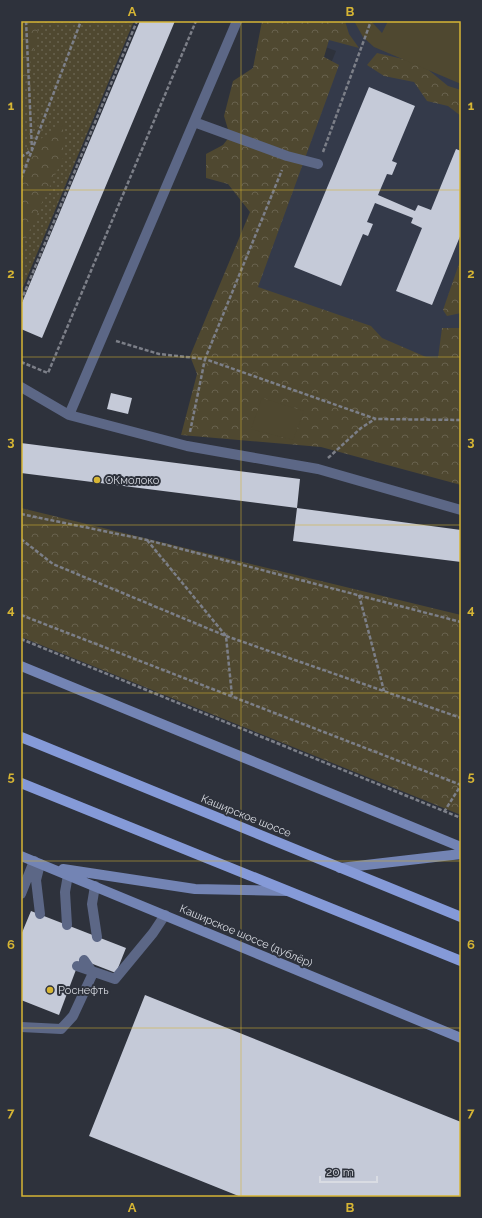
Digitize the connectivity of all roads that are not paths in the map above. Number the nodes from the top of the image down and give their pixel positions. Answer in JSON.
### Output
{"nodes":[{"id":1,"x":236,"y":21,"type":"edge"},
{"id":2,"x":194,"y":122,"type":"junction"},
{"id":3,"x":318,"y":164,"type":"road end"},
{"id":4,"x":21,"y":387,"type":"edge"},
{"id":5,"x":69,"y":415,"type":"junction"},
{"id":6,"x":461,"y":510,"type":"edge"},
{"id":7,"x":21,"y":666,"type":"edge"},
{"id":8,"x":21,"y":737,"type":"edge"},
{"id":9,"x":21,"y":784,"type":"edge"},
{"id":10,"x":461,"y":847,"type":"edge"},
{"id":11,"x":461,"y":854,"type":"edge"},
{"id":12,"x":21,"y":856,"type":"edge"},
{"id":13,"x":40,"y":864,"type":"junction"},
{"id":14,"x":340,"y":868,"type":"junction"},
{"id":15,"x":68,"y":875,"type":"junction"},
{"id":16,"x":95,"y":886,"type":"junction"},
{"id":17,"x":288,"y":890,"type":"junction"},
{"id":18,"x":21,"y":894,"type":"edge"},
{"id":19,"x":40,"y":914,"type":"dead end"},
{"id":20,"x":165,"y":915,"type":"junction"},
{"id":21,"x":461,"y":918,"type":"edge"},
{"id":22,"x":67,"y":925,"type":"dead end"},
{"id":23,"x":97,"y":937,"type":"dead end"},
{"id":24,"x":461,"y":962,"type":"edge"},
{"id":25,"x":81,"y":963,"type":"dead end"},
{"id":26,"x":93,"y":973,"type":"junction"},
{"id":27,"x":21,"y":1027,"type":"edge"},
{"id":28,"x":461,"y":1038,"type":"edge"}],
"edges":[{"from":1,"to":2,"type":"lane"},
{"from":2,"to":3,"type":"lane"},
{"from":2,"to":5,"type":"lane"},
{"from":4,"to":5,"type":"lane"},
{"from":5,"to":6,"type":"lane"},
{"from":7,"to":10,"type":"main road"},
{"from":8,"to":14,"type":"main road","name":"Каширское шоссе"},
{"from":9,"to":17,"type":"main road"},
{"from":11,"to":14,"type":"main road"},
{"from":12,"to":13,"type":"main road","name":"Каширское шоссе (дублёр)"},
{"from":13,"to":15,"type":"main road","name":"Каширское шоссе (дублёр)"},
{"from":13,"to":17,"type":"main road"},
{"from":13,"to":18,"type":"lane"},
{"from":13,"to":19,"type":"lane"},
{"from":14,"to":21,"type":"main road","name":"Каширское шоссе"},
{"from":15,"to":16,"type":"main road","name":"Каширское шоссе (дублёр)"},
{"from":15,"to":22,"type":"lane"},
{"from":16,"to":20,"type":"main road","name":"Каширское шоссе (дублёр)"},
{"from":16,"to":23,"type":"lane"},
{"from":17,"to":24,"type":"main road"},
{"from":20,"to":26,"type":"lane"},
{"from":20,"to":28,"type":"main road","name":"Каширское шоссе (дублёр)"},
{"from":25,"to":26,"type":"lane"},
{"from":26,"to":27,"type":"lane"}]}
